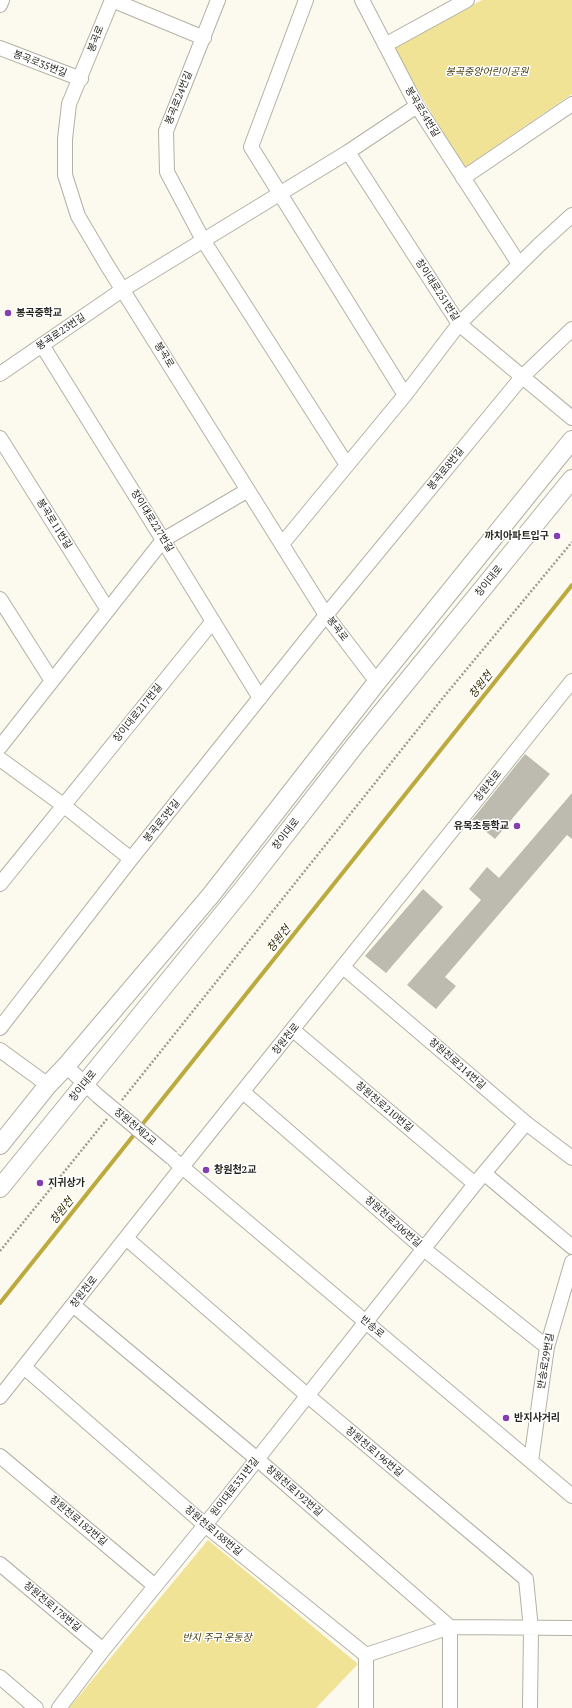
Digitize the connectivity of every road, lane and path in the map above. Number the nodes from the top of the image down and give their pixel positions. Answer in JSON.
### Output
{"nodes":[{"id":1,"x":2,"y":0,"type":"edge"},
{"id":2,"x":112,"y":0,"type":"edge"},
{"id":3,"x":218,"y":0,"type":"edge"},
{"id":4,"x":306,"y":0,"type":"edge"},
{"id":5,"x":362,"y":0,"type":"edge"},
{"id":6,"x":467,"y":0,"type":"edge"},
{"id":7,"x":0,"y":4,"type":"edge"},
{"id":8,"x":204,"y":38,"type":"junction"},
{"id":9,"x":385,"y":45,"type":"junction"},
{"id":10,"x":0,"y":48,"type":"edge"},
{"id":11,"x":81,"y":79,"type":"junction"},
{"id":12,"x":572,"y":104,"type":"edge"},
{"id":13,"x":417,"y":106,"type":"junction"},
{"id":14,"x":348,"y":152,"type":"junction"},
{"id":15,"x":463,"y":178,"type":"junction"},
{"id":16,"x":278,"y":194,"type":"junction"},
{"id":17,"x":572,"y":215,"type":"edge"},
{"id":18,"x":204,"y":240,"type":"junction"},
{"id":19,"x":519,"y":264,"type":"junction"},
{"id":20,"x":122,"y":290,"type":"junction"},
{"id":21,"x":459,"y":324,"type":"junction"},
{"id":22,"x":572,"y":329,"type":"edge"},
{"id":23,"x":42,"y":345,"type":"junction"},
{"id":24,"x":0,"y":374,"type":"edge"},
{"id":25,"x":522,"y":377,"type":"junction"},
{"id":26,"x":405,"y":395,"type":"junction"},
{"id":27,"x":572,"y":418,"type":"edge"},
{"id":28,"x":0,"y":438,"type":"edge"},
{"id":29,"x":572,"y":440,"type":"edge"},
{"id":30,"x":347,"y":465,"type":"junction"},
{"id":31,"x":572,"y":479,"type":"edge"},
{"id":32,"x":248,"y":490,"type":"junction"},
{"id":33,"x":163,"y":540,"type":"junction"},
{"id":34,"x":572,"y":542,"type":"edge"},
{"id":35,"x":282,"y":544,"type":"junction"},
{"id":36,"x":0,"y":599,"type":"edge"},
{"id":37,"x":108,"y":610,"type":"junction"},
{"id":38,"x":326,"y":615,"type":"junction"},
{"id":39,"x":213,"y":621,"type":"junction"},
{"id":40,"x":52,"y":681,"type":"junction"},
{"id":41,"x":572,"y":681,"type":"edge"},
{"id":42,"x":377,"y":682,"type":"junction"},
{"id":43,"x":260,"y":698,"type":"junction"},
{"id":44,"x":391,"y":701,"type":"junction"},
{"id":45,"x":0,"y":747,"type":"edge"},
{"id":46,"x":0,"y":758,"type":"edge"},
{"id":47,"x":64,"y":805,"type":"junction"},
{"id":48,"x":131,"y":859,"type":"junction"},
{"id":49,"x":0,"y":884,"type":"edge"},
{"id":50,"x":344,"y":966,"type":"junction"},
{"id":51,"x":0,"y":1028,"type":"edge"},
{"id":52,"x":293,"y":1030,"type":"junction"},
{"id":53,"x":0,"y":1050,"type":"edge"},
{"id":54,"x":66,"y":1066,"type":"junction"},
{"id":55,"x":85,"y":1084,"type":"junction"},
{"id":56,"x":48,"y":1085,"type":"junction"},
{"id":57,"x":243,"y":1092,"type":"junction"},
{"id":58,"x":118,"y":1106,"type":"dead end"},
{"id":59,"x":108,"y":1118,"type":"dead end"},
{"id":60,"x":526,"y":1123,"type":"junction"},
{"id":61,"x":0,"y":1145,"type":"edge"},
{"id":62,"x":572,"y":1158,"type":"edge"},
{"id":63,"x":177,"y":1162,"type":"junction"},
{"id":64,"x":480,"y":1179,"type":"junction"},
{"id":65,"x":0,"y":1188,"type":"edge"},
{"id":66,"x":126,"y":1238,"type":"junction"},
{"id":67,"x":572,"y":1247,"type":"edge"},
{"id":68,"x":425,"y":1250,"type":"junction"},
{"id":69,"x":0,"y":1251,"type":"edge"},
{"id":70,"x":572,"y":1262,"type":"edge"},
{"id":71,"x":73,"y":1305,"type":"junction"},
{"id":72,"x":367,"y":1323,"type":"junction"},
{"id":73,"x":547,"y":1347,"type":"junction"},
{"id":74,"x":24,"y":1368,"type":"junction"},
{"id":75,"x":308,"y":1396,"type":"junction"},
{"id":76,"x":0,"y":1397,"type":"edge"},
{"id":77,"x":0,"y":1456,"type":"edge"},
{"id":78,"x":257,"y":1459,"type":"junction"},
{"id":79,"x":531,"y":1461,"type":"junction"},
{"id":80,"x":572,"y":1496,"type":"edge"},
{"id":81,"x":206,"y":1525,"type":"junction"},
{"id":82,"x":0,"y":1564,"type":"edge"},
{"id":83,"x":155,"y":1586,"type":"junction"},
{"id":84,"x":450,"y":1627,"type":"junction"},
{"id":85,"x":572,"y":1628,"type":"edge"},
{"id":86,"x":531,"y":1629,"type":"junction"},
{"id":87,"x":103,"y":1650,"type":"junction"},
{"id":88,"x":366,"y":1655,"type":"junction"},
{"id":89,"x":0,"y":1677,"type":"edge"},
{"id":90,"x":36,"y":1708,"type":"edge"},
{"id":91,"x":59,"y":1708,"type":"edge"},
{"id":92,"x":366,"y":1708,"type":"edge"},
{"id":93,"x":450,"y":1708,"type":"edge"},
{"id":94,"x":530,"y":1708,"type":"edge"}],
"edges":[{"from":1,"to":7,"type":"street"},
{"from":2,"to":8,"type":"street","name":"봉곡로"},
{"from":2,"to":11,"type":"street","name":"봉곡로"},
{"from":3,"to":8,"type":"street","name":"봉곡로24번길"},
{"from":4,"to":16,"type":"street"},
{"from":5,"to":9,"type":"street","name":"봉곡로54번길"},
{"from":6,"to":9,"type":"street"},
{"from":8,"to":18,"type":"street","name":"봉곡로24번길"},
{"from":9,"to":13,"type":"street","name":"봉곡로54번길"},
{"from":10,"to":11,"type":"street","name":"봉곡로35번길"},
{"from":11,"to":20,"type":"street","name":"봉곡로"},
{"from":12,"to":15,"type":"street"},
{"from":13,"to":14,"type":"street"},
{"from":13,"to":15,"type":"street","name":"봉곡로54번길"},
{"from":14,"to":16,"type":"street"},
{"from":14,"to":21,"type":"street","name":"창이대로251번길"},
{"from":15,"to":19,"type":"street","name":"봉곡로54번길"},
{"from":16,"to":18,"type":"street"},
{"from":16,"to":26,"type":"street"},
{"from":17,"to":19,"type":"street"},
{"from":18,"to":20,"type":"street"},
{"from":18,"to":30,"type":"street"},
{"from":19,"to":21,"type":"street"},
{"from":20,"to":23,"type":"street","name":"봉곡로23번길"},
{"from":20,"to":32,"type":"street","name":"봉곡로"},
{"from":21,"to":25,"type":"street","name":"창이대로251번길"},
{"from":21,"to":26,"type":"street"},
{"from":22,"to":25,"type":"street","name":"봉곡로8번길"},
{"from":23,"to":24,"type":"street","name":"봉곡로23번길"},
{"from":23,"to":33,"type":"street","name":"창이대로227번길"},
{"from":25,"to":27,"type":"street","name":"창이대로251번길"},
{"from":25,"to":38,"type":"street","name":"봉곡로8번길"},
{"from":26,"to":30,"type":"street"},
{"from":28,"to":37,"type":"street","name":"봉곡로11번길"},
{"from":29,"to":42,"type":"main road"},
{"from":30,"to":35,"type":"street"},
{"from":31,"to":44,"type":"main road","name":"창이대로"},
{"from":32,"to":33,"type":"street"},
{"from":32,"to":35,"type":"street","name":"봉곡로"},
{"from":33,"to":37,"type":"street"},
{"from":33,"to":39,"type":"street","name":"창이대로227번길"},
{"from":34,"to":58,"type":"path"},
{"from":35,"to":38,"type":"street","name":"봉곡로"},
{"from":36,"to":40,"type":"street"},
{"from":37,"to":40,"type":"street"},
{"from":38,"to":42,"type":"street","name":"봉곡로"},
{"from":38,"to":43,"type":"street","name":"봉곡로3번길"},
{"from":39,"to":43,"type":"street","name":"창이대로227번길"},
{"from":39,"to":47,"type":"street","name":"창이대로217번길"},
{"from":40,"to":45,"type":"street"},
{"from":41,"to":50,"type":"street","name":"창원천로"},
{"from":42,"to":44,"type":"main road"},
{"from":42,"to":54,"type":"main road"},
{"from":43,"to":48,"type":"street","name":"봉곡로3번길"},
{"from":44,"to":55,"type":"main road","name":"창이대로"},
{"from":46,"to":47,"type":"street"},
{"from":47,"to":48,"type":"street"},
{"from":47,"to":49,"type":"street","name":"창이대로217번길"},
{"from":48,"to":51,"type":"street","name":"봉곡로3번길"},
{"from":50,"to":52,"type":"street","name":"창원천로"},
{"from":50,"to":60,"type":"street","name":"창원천로214번길"},
{"from":52,"to":57,"type":"street","name":"창원천로"},
{"from":52,"to":64,"type":"street","name":"창원천로210번길"},
{"from":53,"to":56,"type":"street"},
{"from":54,"to":55,"type":"street"},
{"from":54,"to":56,"type":"main road"},
{"from":55,"to":63,"type":"street","name":"창원천제2교","bridge":true},
{"from":55,"to":65,"type":"main road","name":"창이대로"},
{"from":56,"to":61,"type":"main road"},
{"from":57,"to":63,"type":"street","name":"창원천로"},
{"from":57,"to":68,"type":"street","name":"창원천로206번길"},
{"from":59,"to":69,"type":"path"},
{"from":60,"to":62,"type":"street","name":"창원천로214번길"},
{"from":60,"to":64,"type":"street","name":"원이대로331번길"},
{"from":63,"to":66,"type":"street","name":"창원천로"},
{"from":63,"to":72,"type":"street","name":"반송로"},
{"from":64,"to":67,"type":"street","name":"창원천로210번길"},
{"from":64,"to":68,"type":"street","name":"원이대로331번길"},
{"from":66,"to":71,"type":"street","name":"창원천로"},
{"from":66,"to":75,"type":"street","name":"창원천로196번길"},
{"from":68,"to":72,"type":"street","name":"원이대로331번길"},
{"from":68,"to":73,"type":"street","name":"창원천로206번길"},
{"from":70,"to":73,"type":"street","name":"반송로29번길"},
{"from":71,"to":74,"type":"street","name":"창원천로"},
{"from":71,"to":78,"type":"street","name":"창원천로192번길"},
{"from":72,"to":75,"type":"street","name":"원이대로331번길"},
{"from":72,"to":79,"type":"street","name":"반송로"},
{"from":73,"to":79,"type":"street","name":"반송로29번길"},
{"from":74,"to":76,"type":"street","name":"창원천로"},
{"from":74,"to":81,"type":"street","name":"창원천로188번길"},
{"from":75,"to":78,"type":"street","name":"원이대로331번길"},
{"from":75,"to":86,"type":"street","name":"창원천로196번길"},
{"from":77,"to":83,"type":"street","name":"창원천로182번길"},
{"from":78,"to":81,"type":"street","name":"원이대로331번길"},
{"from":78,"to":84,"type":"street","name":"창원천로192번길"},
{"from":79,"to":80,"type":"street","name":"반송로"},
{"from":81,"to":83,"type":"street","name":"원이대로331번길"},
{"from":81,"to":88,"type":"street","name":"창원천로188번길"},
{"from":82,"to":87,"type":"street","name":"창원천로178번길"},
{"from":83,"to":87,"type":"street","name":"원이대로331번길"},
{"from":84,"to":86,"type":"street"},
{"from":84,"to":88,"type":"street"},
{"from":84,"to":93,"type":"street"},
{"from":85,"to":86,"type":"street"},
{"from":86,"to":94,"type":"street","name":"창원천로196번길"},
{"from":87,"to":91,"type":"street","name":"원이대로331번길"},
{"from":88,"to":92,"type":"street"},
{"from":89,"to":90,"type":"street"}]}
